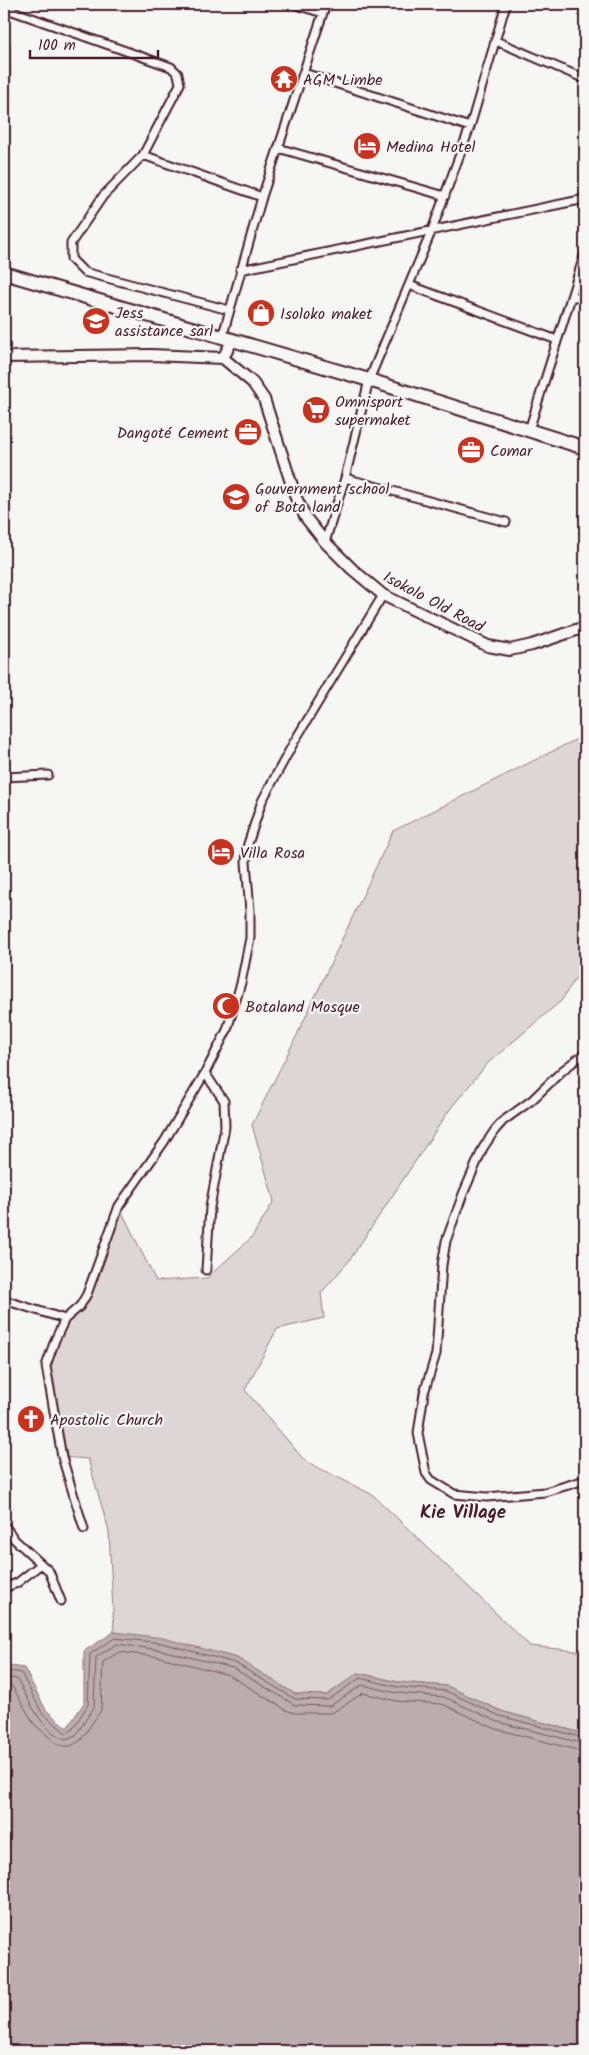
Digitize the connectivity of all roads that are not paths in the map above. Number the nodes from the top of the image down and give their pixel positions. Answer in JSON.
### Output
{"nodes":[{"id":1,"x":293,"y":4,"type":"edge"},
{"id":2,"x":326,"y":4,"type":"edge"},
{"id":3,"x":506,"y":4,"type":"edge"},
{"id":4,"x":4,"y":8,"type":"edge"},
{"id":5,"x":323,"y":13,"type":"junction"},
{"id":6,"x":496,"y":41,"type":"junction"},
{"id":7,"x":304,"y":73,"type":"junction"},
{"id":8,"x":585,"y":79,"type":"edge"},
{"id":9,"x":470,"y":127,"type":"junction"},
{"id":10,"x":278,"y":148,"type":"junction"},
{"id":11,"x":143,"y":155,"type":"junction"},
{"id":12,"x":445,"y":196,"type":"junction"},
{"id":13,"x":262,"y":197,"type":"junction"},
{"id":14,"x":585,"y":199,"type":"edge"},
{"id":15,"x":432,"y":230,"type":"junction"},
{"id":16,"x":585,"y":253,"type":"edge"},
{"id":17,"x":240,"y":270,"type":"junction"},
{"id":18,"x":4,"y":273,"type":"edge"},
{"id":19,"x":409,"y":285,"type":"junction"},
{"id":20,"x":571,"y":297,"type":"junction"},
{"id":21,"x":585,"y":297,"type":"edge"},
{"id":22,"x":229,"y":310,"type":"junction"},
{"id":23,"x":227,"y":339,"type":"junction"},
{"id":24,"x":557,"y":340,"type":"junction"},
{"id":25,"x":4,"y":356,"type":"edge"},
{"id":26,"x":223,"y":358,"type":"junction"},
{"id":27,"x":369,"y":380,"type":"junction"},
{"id":28,"x":529,"y":430,"type":"junction"},
{"id":29,"x":585,"y":448,"type":"edge"},
{"id":30,"x":345,"y":478,"type":"junction"},
{"id":31,"x":506,"y":522,"type":"dead end"},
{"id":32,"x":325,"y":542,"type":"junction"},
{"id":33,"x":383,"y":595,"type":"junction"},
{"id":34,"x":585,"y":627,"type":"edge"},
{"id":35,"x":48,"y":775,"type":"dead end"},
{"id":36,"x":4,"y":777,"type":"edge"},
{"id":37,"x":584,"y":1054,"type":"dead end"},
{"id":38,"x":205,"y":1073,"type":"junction"},
{"id":39,"x":206,"y":1270,"type":"dead end"},
{"id":40,"x":4,"y":1300,"type":"edge"},
{"id":41,"x":65,"y":1319,"type":"junction"},
{"id":42,"x":585,"y":1480,"type":"edge"},
{"id":43,"x":4,"y":1525,"type":"edge"},
{"id":44,"x":84,"y":1529,"type":"dead end"},
{"id":45,"x":40,"y":1565,"type":"junction"},
{"id":46,"x":4,"y":1588,"type":"edge"},
{"id":47,"x":61,"y":1601,"type":"dead end"}],
"edges":[{"from":1,"to":5,"type":"street"},
{"from":2,"to":5,"type":"street"},
{"from":3,"to":6,"type":"street"},
{"from":4,"to":11,"type":"street"},
{"from":5,"to":7,"type":"street"},
{"from":6,"to":8,"type":"street"},
{"from":6,"to":9,"type":"street"},
{"from":7,"to":9,"type":"street"},
{"from":7,"to":10,"type":"street"},
{"from":9,"to":12,"type":"street"},
{"from":10,"to":12,"type":"street"},
{"from":10,"to":13,"type":"street"},
{"from":11,"to":13,"type":"street"},
{"from":11,"to":22,"type":"street"},
{"from":12,"to":15,"type":"street"},
{"from":13,"to":17,"type":"street"},
{"from":14,"to":15,"type":"street"},
{"from":15,"to":17,"type":"street"},
{"from":15,"to":19,"type":"street"},
{"from":16,"to":20,"type":"street"},
{"from":17,"to":22,"type":"street"},
{"from":18,"to":23,"type":"highway"},
{"from":19,"to":24,"type":"street"},
{"from":19,"to":27,"type":"street"},
{"from":20,"to":21,"type":"street"},
{"from":20,"to":24,"type":"street"},
{"from":22,"to":23,"type":"street"},
{"from":23,"to":26,"type":"street"},
{"from":23,"to":27,"type":"highway"},
{"from":24,"to":28,"type":"street"},
{"from":25,"to":26,"type":"street"},
{"from":26,"to":32,"type":"street","name":"Isokolo Old Road"},
{"from":27,"to":28,"type":"highway"},
{"from":27,"to":30,"type":"street"},
{"from":28,"to":29,"type":"highway"},
{"from":30,"to":31,"type":"street"},
{"from":30,"to":32,"type":"street"},
{"from":32,"to":33,"type":"street","name":"Isokolo Old Road"},
{"from":33,"to":34,"type":"street","name":"Isokolo Old Road"},
{"from":33,"to":38,"type":"street"},
{"from":35,"to":36,"type":"street"},
{"from":37,"to":42,"type":"street"},
{"from":38,"to":39,"type":"street"},
{"from":38,"to":41,"type":"street"},
{"from":40,"to":41,"type":"street"},
{"from":41,"to":44,"type":"street"},
{"from":43,"to":45,"type":"street"},
{"from":45,"to":46,"type":"street"},
{"from":45,"to":47,"type":"street"}]}
